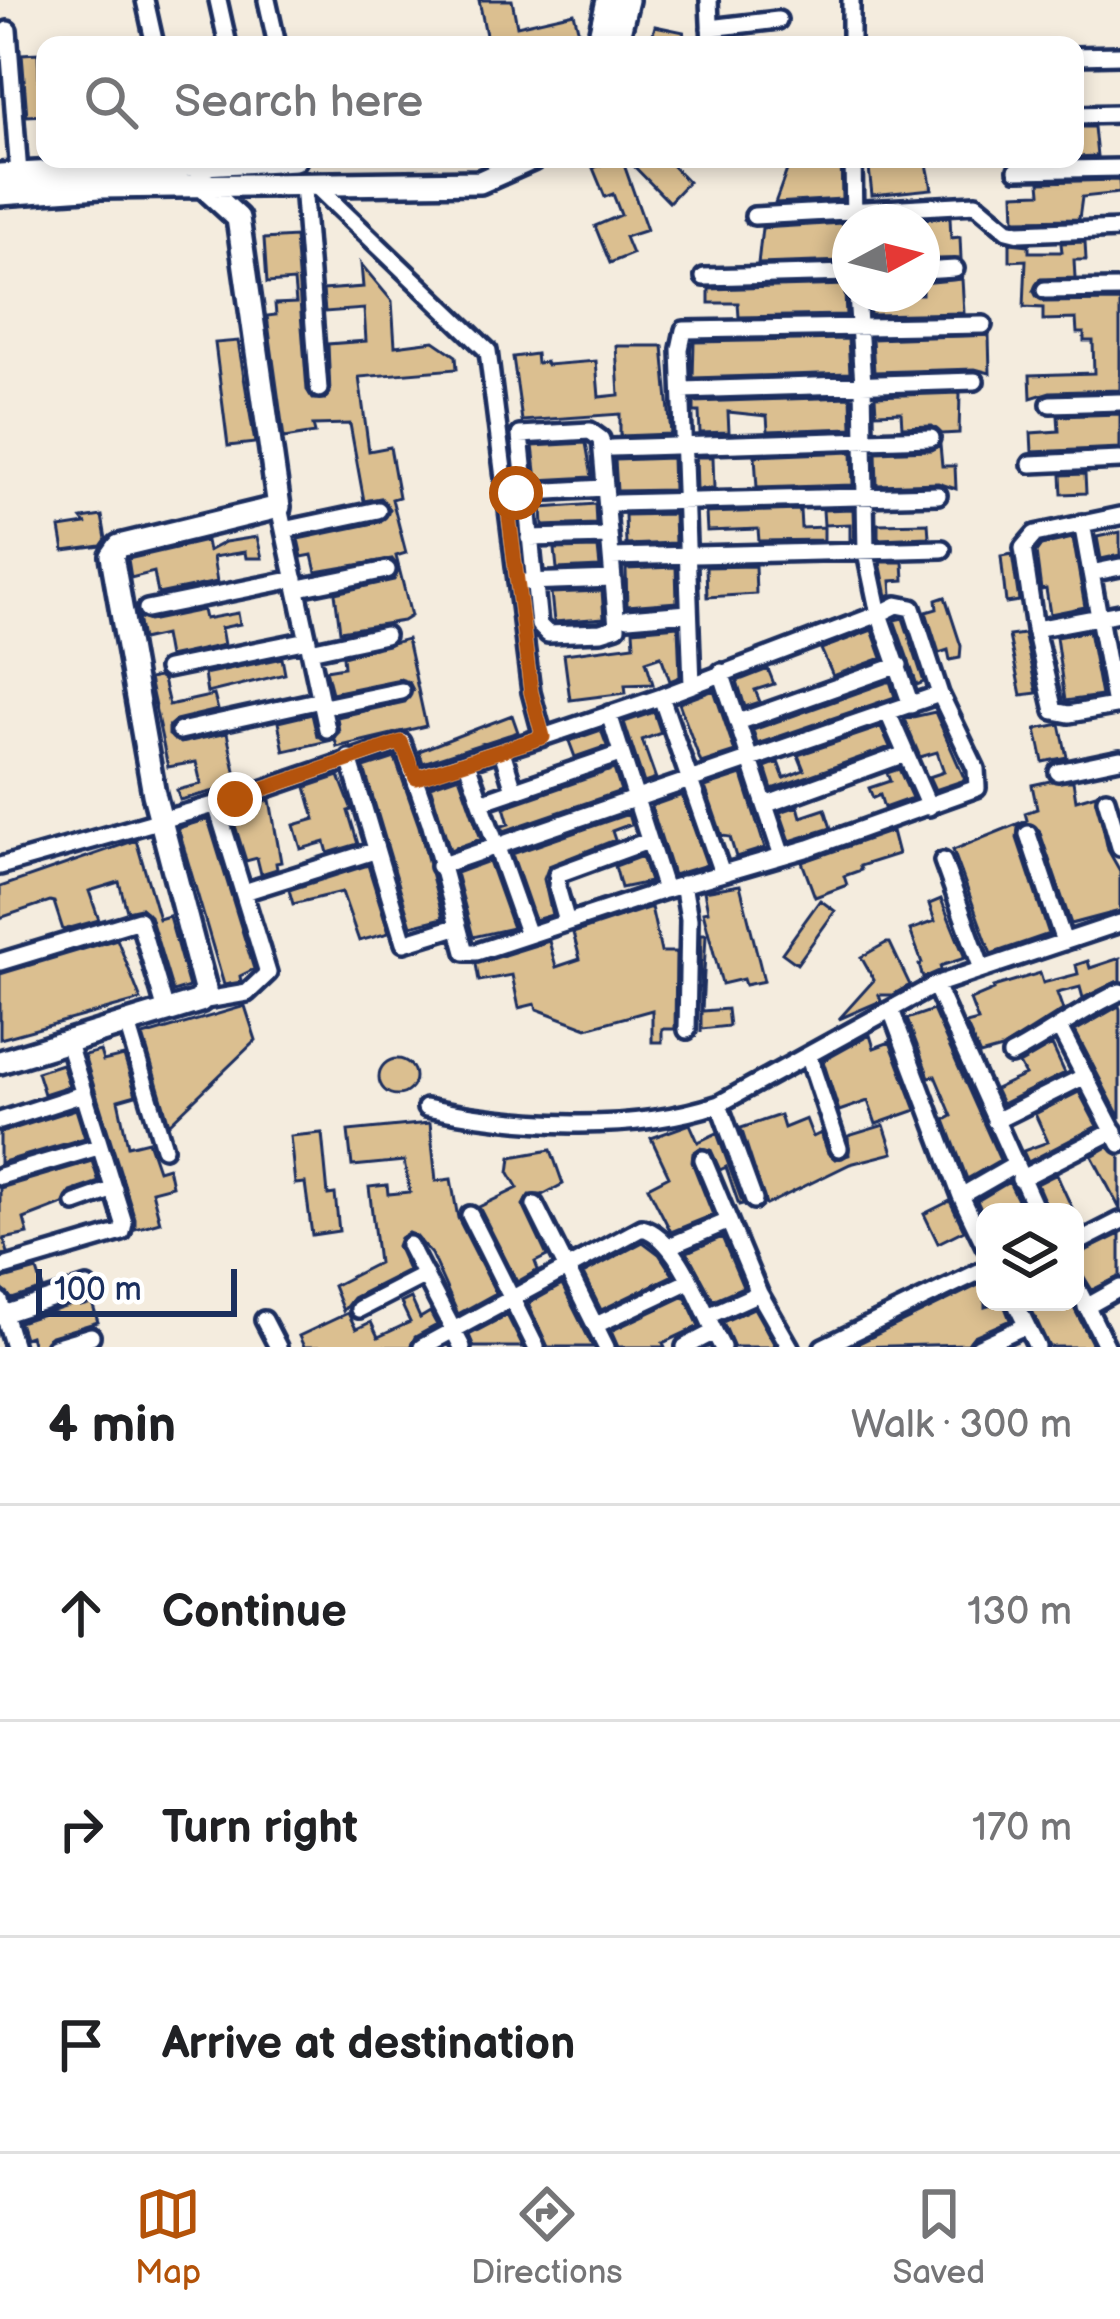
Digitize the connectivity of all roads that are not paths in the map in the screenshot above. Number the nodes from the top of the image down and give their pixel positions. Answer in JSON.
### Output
{"nodes":[{"id":1,"x":146,"y":0,"type":"edge"},
{"id":2,"x":218,"y":0,"type":"edge"},
{"id":3,"x":267,"y":0,"type":"edge"},
{"id":4,"x":608,"y":0,"type":"edge"},
{"id":5,"x":627,"y":0,"type":"edge"},
{"id":6,"x":709,"y":0,"type":"edge"},
{"id":7,"x":850,"y":0,"type":"edge"},
{"id":8,"x":778,"y":20,"type":"dead end"},
{"id":9,"x":8,"y":30,"type":"dead end"},
{"id":10,"x":153,"y":36,"type":"edge"},
{"id":11,"x":226,"y":36,"type":"edge"},
{"id":12,"x":275,"y":36,"type":"edge"},
{"id":13,"x":600,"y":36,"type":"edge"},
{"id":14,"x":618,"y":36,"type":"edge"},
{"id":15,"x":711,"y":36,"type":"edge"},
{"id":16,"x":715,"y":36,"type":"edge"},
{"id":17,"x":851,"y":36,"type":"edge"},
{"id":18,"x":1120,"y":55,"type":"edge"},
{"id":19,"x":1084,"y":56,"type":"edge"},
{"id":20,"x":1120,"y":114,"type":"edge"},
{"id":21,"x":1084,"y":115,"type":"edge"},
{"id":22,"x":1120,"y":167,"type":"edge"},
{"id":23,"x":167,"y":168,"type":"edge"},
{"id":24,"x":183,"y":168,"type":"edge"},
{"id":25,"x":191,"y":168,"type":"edge"},
{"id":26,"x":196,"y":168,"type":"edge"},
{"id":27,"x":512,"y":168,"type":"edge"},
{"id":28,"x":853,"y":168,"type":"edge"},
{"id":29,"x":1017,"y":170,"type":"dead end"},
{"id":30,"x":9,"y":175,"type":"edge"},
{"id":31,"x":309,"y":186,"type":"junction"},
{"id":32,"x":0,"y":194,"type":"edge"},
{"id":33,"x":854,"y":204,"type":"edge"},
{"id":34,"x":940,"y":205,"type":"edge"},
{"id":35,"x":754,"y":215,"type":"dead end"},
{"id":36,"x":832,"y":215,"type":"edge"},
{"id":37,"x":1120,"y":229,"type":"edge"},
{"id":38,"x":955,"y":269,"type":"dead end"},
{"id":39,"x":940,"y":270,"type":"edge"},
{"id":40,"x":832,"y":274,"type":"edge"},
{"id":41,"x":704,"y":277,"type":"dead end"},
{"id":42,"x":1120,"y":289,"type":"edge"},
{"id":43,"x":1045,"y":290,"type":"dead end"},
{"id":44,"x":859,"y":312,"type":"edge"},
{"id":45,"x":983,"y":326,"type":"dead end"},
{"id":46,"x":861,"y":327,"type":"junction"},
{"id":47,"x":975,"y":381,"type":"dead end"},
{"id":48,"x":863,"y":384,"type":"junction"},
{"id":49,"x":319,"y":389,"type":"dead end"},
{"id":50,"x":683,"y":390,"type":"junction"},
{"id":51,"x":1120,"y":402,"type":"edge"},
{"id":52,"x":1050,"y":404,"type":"dead end"},
{"id":53,"x":931,"y":438,"type":"dead end"},
{"id":54,"x":865,"y":441,"type":"junction"},
{"id":55,"x":685,"y":444,"type":"junction"},
{"id":56,"x":612,"y":448,"type":"dead end"},
{"id":57,"x":1120,"y":460,"type":"edge"},
{"id":58,"x":1031,"y":464,"type":"dead end"},
{"id":59,"x":604,"y":488,"type":"junction"},
{"id":60,"x":506,"y":493,"type":"junction"},
{"id":61,"x":524,"y":493,"type":"junction"},
{"id":62,"x":938,"y":495,"type":"dead end"},
{"id":63,"x":866,"y":499,"type":"junction"},
{"id":64,"x":685,"y":501,"type":"junction"},
{"id":65,"x":616,"y":503,"type":"dead end"},
{"id":66,"x":378,"y":510,"type":"dead end"},
{"id":67,"x":1120,"y":516,"type":"edge"},
{"id":68,"x":282,"y":519,"type":"junction"},
{"id":69,"x":1082,"y":523,"type":"junction"},
{"id":70,"x":609,"y":536,"type":"junction"},
{"id":71,"x":529,"y":538,"type":"junction"},
{"id":72,"x":942,"y":549,"type":"dead end"},
{"id":73,"x":866,"y":553,"type":"junction"},
{"id":74,"x":611,"y":557,"type":"junction"},
{"id":75,"x":686,"y":558,"type":"junction"},
{"id":76,"x":1120,"y":567,"type":"edge"},
{"id":77,"x":387,"y":570,"type":"dead end"},
{"id":78,"x":1091,"y":573,"type":"junction"},
{"id":79,"x":613,"y":579,"type":"junction"},
{"id":80,"x":525,"y":582,"type":"junction"},
{"id":81,"x":297,"y":583,"type":"junction"},
{"id":82,"x":147,"y":609,"type":"dead end"},
{"id":83,"x":688,"y":613,"type":"junction"},
{"id":84,"x":879,"y":614,"type":"junction"},
{"id":85,"x":1120,"y":614,"type":"edge"},
{"id":86,"x":628,"y":617,"type":"dead end"},
{"id":87,"x":1097,"y":618,"type":"junction"},
{"id":88,"x":1035,"y":629,"type":"junction"},
{"id":89,"x":386,"y":634,"type":"dead end"},
{"id":90,"x":309,"y":645,"type":"junction"},
{"id":91,"x":1113,"y":660,"type":"edge"},
{"id":92,"x":899,"y":665,"type":"junction"},
{"id":93,"x":167,"y":669,"type":"dead end"},
{"id":94,"x":721,"y":672,"type":"junction"},
{"id":95,"x":692,"y":685,"type":"junction"},
{"id":96,"x":401,"y":692,"type":"dead end"},
{"id":97,"x":940,"y":694,"type":"junction"},
{"id":98,"x":661,"y":697,"type":"junction"},
{"id":99,"x":323,"y":704,"type":"junction"},
{"id":100,"x":911,"y":705,"type":"junction"},
{"id":101,"x":1117,"y":705,"type":"edge"},
{"id":102,"x":889,"y":713,"type":"junction"},
{"id":103,"x":609,"y":714,"type":"junction"},
{"id":104,"x":738,"y":722,"type":"junction"},
{"id":105,"x":327,"y":729,"type":"dead end"},
{"id":106,"x":180,"y":731,"type":"dead end"},
{"id":107,"x":543,"y":737,"type":"junction"},
{"id":108,"x":502,"y":751,"type":"junction"},
{"id":109,"x":620,"y":754,"type":"junction"},
{"id":110,"x":905,"y":754,"type":"junction"},
{"id":111,"x":349,"y":758,"type":"junction"},
{"id":112,"x":1120,"y":759,"type":"edge"},
{"id":113,"x":752,"y":761,"type":"junction"},
{"id":114,"x":467,"y":764,"type":"junction"},
{"id":115,"x":1058,"y":772,"type":"dead end"},
{"id":116,"x":416,"y":778,"type":"junction"},
{"id":117,"x":693,"y":781,"type":"junction"},
{"id":118,"x":514,"y":790,"type":"junction"},
{"id":119,"x":634,"y":799,"type":"junction"},
{"id":120,"x":1106,"y":799,"type":"dead end"},
{"id":121,"x":481,"y":802,"type":"junction"},
{"id":122,"x":216,"y":804,"type":"junction"},
{"id":123,"x":765,"y":805,"type":"junction"},
{"id":124,"x":929,"y":807,"type":"junction"},
{"id":125,"x":160,"y":820,"type":"junction"},
{"id":126,"x":1028,"y":834,"type":"dead end"},
{"id":127,"x":648,"y":842,"type":"junction"},
{"id":128,"x":1120,"y":847,"type":"edge"},
{"id":129,"x":496,"y":848,"type":"junction"},
{"id":130,"x":374,"y":851,"type":"junction"},
{"id":131,"x":782,"y":856,"type":"junction"},
{"id":132,"x":943,"y":861,"type":"dead end"},
{"id":133,"x":0,"y":866,"type":"edge"},
{"id":134,"x":440,"y":866,"type":"junction"},
{"id":135,"x":722,"y":873,"type":"junction"},
{"id":136,"x":674,"y":887,"type":"junction"},
{"id":137,"x":244,"y":892,"type":"junction"},
{"id":138,"x":567,"y":922,"type":"junction"},
{"id":139,"x":1120,"y":923,"type":"edge"},
{"id":140,"x":456,"y":927,"type":"junction"},
{"id":141,"x":527,"y":935,"type":"junction"},
{"id":142,"x":1064,"y":942,"type":"junction"},
{"id":143,"x":0,"y":962,"type":"edge"},
{"id":144,"x":982,"y":969,"type":"junction"},
{"id":145,"x":935,"y":985,"type":"junction"},
{"id":146,"x":1118,"y":998,"type":"edge"},
{"id":147,"x":200,"y":1001,"type":"junction"},
{"id":148,"x":891,"y":1010,"type":"junction"},
{"id":149,"x":166,"y":1011,"type":"junction"},
{"id":150,"x":127,"y":1024,"type":"junction"},
{"id":151,"x":1060,"y":1029,"type":"junction"},
{"id":152,"x":687,"y":1030,"type":"dead end"},
{"id":153,"x":67,"y":1040,"type":"junction"},
{"id":154,"x":808,"y":1055,"type":"junction"},
{"id":155,"x":1011,"y":1055,"type":"dead end"},
{"id":156,"x":0,"y":1062,"type":"edge"},
{"id":157,"x":1085,"y":1076,"type":"junction"},
{"id":158,"x":83,"y":1094,"type":"junction"},
{"id":159,"x":719,"y":1104,"type":"junction"},
{"id":160,"x":426,"y":1108,"type":"dead end"},
{"id":161,"x":995,"y":1120,"type":"junction"},
{"id":162,"x":0,"y":1121,"type":"edge"},
{"id":163,"x":1115,"y":1126,"type":"edge"},
{"id":164,"x":98,"y":1147,"type":"junction"},
{"id":165,"x":164,"y":1148,"type":"dead end"},
{"id":166,"x":839,"y":1148,"type":"dead end"},
{"id":167,"x":703,"y":1160,"type":"dead end"},
{"id":168,"x":1017,"y":1172,"type":"junction"},
{"id":169,"x":0,"y":1176,"type":"edge"},
{"id":170,"x":114,"y":1189,"type":"junction"},
{"id":171,"x":961,"y":1196,"type":"junction"},
{"id":172,"x":754,"y":1201,"type":"dead end"},
{"id":173,"x":75,"y":1203,"type":"dead end"},
{"id":174,"x":1032,"y":1203,"type":"edge"},
{"id":175,"x":536,"y":1205,"type":"dead end"},
{"id":176,"x":470,"y":1215,"type":"dead end"},
{"id":177,"x":1120,"y":1220,"type":"edge"},
{"id":178,"x":729,"y":1221,"type":"junction"},
{"id":179,"x":976,"y":1227,"type":"edge"},
{"id":180,"x":1084,"y":1239,"type":"edge"},
{"id":181,"x":409,"y":1245,"type":"dead end"},
{"id":182,"x":672,"y":1245,"type":"junction"},
{"id":183,"x":0,"y":1268,"type":"edge"},
{"id":184,"x":568,"y":1268,"type":"junction"},
{"id":185,"x":976,"y":1273,"type":"edge"},
{"id":186,"x":425,"y":1275,"type":"junction"},
{"id":187,"x":687,"y":1282,"type":"junction"},
{"id":188,"x":87,"y":1287,"type":"dead end"},
{"id":189,"x":1120,"y":1288,"type":"edge"},
{"id":190,"x":760,"y":1293,"type":"junction"},
{"id":191,"x":512,"y":1298,"type":"junction"},
{"id":192,"x":1084,"y":1302,"type":"edge"},
{"id":193,"x":1086,"y":1307,"type":"junction"},
{"id":194,"x":2,"y":1308,"type":"edge"},
{"id":195,"x":359,"y":1309,"type":"dead end"},
{"id":196,"x":1019,"y":1311,"type":"edge"},
{"id":197,"x":264,"y":1320,"type":"dead end"},
{"id":198,"x":596,"y":1325,"type":"junction"},
{"id":199,"x":1025,"y":1326,"type":"junction"},
{"id":200,"x":452,"y":1330,"type":"junction"},
{"id":201,"x":715,"y":1331,"type":"edge"},
{"id":202,"x":91,"y":1336,"type":"dead end"},
{"id":203,"x":14,"y":1347,"type":"edge"},
{"id":204,"x":54,"y":1347,"type":"edge"},
{"id":205,"x":278,"y":1347,"type":"edge"},
{"id":206,"x":422,"y":1347,"type":"edge"},
{"id":207,"x":462,"y":1347,"type":"edge"},
{"id":208,"x":536,"y":1347,"type":"edge"},
{"id":209,"x":606,"y":1347,"type":"edge"},
{"id":210,"x":685,"y":1347,"type":"edge"},
{"id":211,"x":790,"y":1347,"type":"edge"},
{"id":212,"x":824,"y":1347,"type":"edge"},
{"id":213,"x":979,"y":1347,"type":"edge"},
{"id":214,"x":1036,"y":1347,"type":"edge"},
{"id":215,"x":1107,"y":1347,"type":"edge"}],
"edges":[{"from":1,"to":10,"type":"street"},
{"from":2,"to":11,"type":"street"},
{"from":3,"to":12,"type":"street"},
{"from":4,"to":13,"type":"street"},
{"from":5,"to":14,"type":"street"},
{"from":6,"to":15,"type":"street"},
{"from":7,"to":17,"type":"street"},
{"from":8,"to":16,"type":"street"},
{"from":9,"to":30,"type":"street"},
{"from":18,"to":19,"type":"street"},
{"from":20,"to":21,"type":"street"},
{"from":22,"to":29,"type":"street"},
{"from":23,"to":30,"type":"street"},
{"from":24,"to":32,"type":"street"},
{"from":25,"to":68,"type":"street"},
{"from":26,"to":31,"type":"street"},
{"from":27,"to":31,"type":"street"},
{"from":28,"to":33,"type":"street"},
{"from":31,"to":49,"type":"street"},
{"from":31,"to":60,"type":"street"},
{"from":34,"to":37,"type":"street"},
{"from":35,"to":36,"type":"street"},
{"from":38,"to":39,"type":"street"},
{"from":40,"to":41,"type":"street"},
{"from":42,"to":43,"type":"street"},
{"from":44,"to":46,"type":"street"},
{"from":45,"to":46,"type":"street"},
{"from":46,"to":48,"type":"street"},
{"from":46,"to":50,"type":"street"},
{"from":47,"to":48,"type":"street"},
{"from":48,"to":50,"type":"street"},
{"from":48,"to":54,"type":"street"},
{"from":50,"to":55,"type":"street"},
{"from":51,"to":52,"type":"street"},
{"from":53,"to":54,"type":"street"},
{"from":54,"to":55,"type":"street"},
{"from":54,"to":63,"type":"street"},
{"from":55,"to":56,"type":"street"},
{"from":55,"to":64,"type":"street"},
{"from":57,"to":58,"type":"street"},
{"from":59,"to":61,"type":"street"},
{"from":59,"to":61,"type":"street"},
{"from":59,"to":70,"type":"street"},
{"from":60,"to":61,"type":"street"},
{"from":60,"to":80,"type":"street"},
{"from":61,"to":71,"type":"street"},
{"from":62,"to":63,"type":"street"},
{"from":63,"to":64,"type":"street"},
{"from":63,"to":73,"type":"street"},
{"from":64,"to":65,"type":"street"},
{"from":64,"to":75,"type":"street"},
{"from":66,"to":68,"type":"street"},
{"from":67,"to":69,"type":"street"},
{"from":68,"to":81,"type":"street"},
{"from":68,"to":125,"type":"street"},
{"from":69,"to":78,"type":"street"},
{"from":69,"to":88,"type":"street"},
{"from":70,"to":71,"type":"street"},
{"from":70,"to":74,"type":"street"},
{"from":71,"to":80,"type":"street"},
{"from":72,"to":73,"type":"street"},
{"from":73,"to":75,"type":"street"},
{"from":73,"to":84,"type":"street"},
{"from":74,"to":75,"type":"street"},
{"from":74,"to":79,"type":"street"},
{"from":75,"to":83,"type":"street"},
{"from":76,"to":78,"type":"street"},
{"from":77,"to":81,"type":"street"},
{"from":78,"to":87,"type":"street"},
{"from":79,"to":80,"type":"street"},
{"from":79,"to":80,"type":"street"},
{"from":80,"to":107,"type":"street"},
{"from":81,"to":82,"type":"street"},
{"from":81,"to":90,"type":"street"},
{"from":83,"to":86,"type":"street"},
{"from":83,"to":95,"type":"street"},
{"from":84,"to":92,"type":"street"},
{"from":84,"to":94,"type":"street"},
{"from":84,"to":97,"type":"street"},
{"from":85,"to":87,"type":"street"},
{"from":87,"to":88,"type":"street"},
{"from":87,"to":91,"type":"street"},
{"from":88,"to":101,"type":"street"},
{"from":89,"to":90,"type":"street"},
{"from":90,"to":93,"type":"street"},
{"from":90,"to":99,"type":"street"},
{"from":91,"to":101,"type":"street"},
{"from":92,"to":100,"type":"street"},
{"from":92,"to":104,"type":"street"},
{"from":94,"to":95,"type":"street"},
{"from":94,"to":104,"type":"street"},
{"from":95,"to":98,"type":"street"},
{"from":96,"to":99,"type":"street"},
{"from":97,"to":100,"type":"street"},
{"from":97,"to":124,"type":"street"},
{"from":98,"to":103,"type":"street"},
{"from":98,"to":117,"type":"street"},
{"from":99,"to":105,"type":"street"},
{"from":99,"to":106,"type":"street"},
{"from":100,"to":102,"type":"street"},
{"from":102,"to":110,"type":"street"},
{"from":102,"to":113,"type":"street"},
{"from":103,"to":107,"type":"street"},
{"from":103,"to":109,"type":"street"},
{"from":104,"to":113,"type":"street"},
{"from":107,"to":108,"type":"street"},
{"from":108,"to":114,"type":"street"},
{"from":108,"to":118,"type":"street"},
{"from":109,"to":118,"type":"street"},
{"from":109,"to":119,"type":"street"},
{"from":110,"to":123,"type":"street"},
{"from":110,"to":124,"type":"street"},
{"from":111,"to":116,"type":"street"},
{"from":111,"to":122,"type":"street"},
{"from":111,"to":130,"type":"street"},
{"from":112,"to":115,"type":"street"},
{"from":113,"to":117,"type":"street"},
{"from":113,"to":123,"type":"street"},
{"from":114,"to":116,"type":"street"},
{"from":114,"to":121,"type":"street"},
{"from":116,"to":134,"type":"street"},
{"from":117,"to":119,"type":"street"},
{"from":117,"to":135,"type":"street"},
{"from":118,"to":121,"type":"street"},
{"from":119,"to":127,"type":"street"},
{"from":119,"to":129,"type":"street"},
{"from":120,"to":128,"type":"street"},
{"from":121,"to":129,"type":"street"},
{"from":122,"to":125,"type":"street"},
{"from":122,"to":137,"type":"street"},
{"from":123,"to":131,"type":"street"},
{"from":124,"to":131,"type":"street"},
{"from":125,"to":133,"type":"street"},
{"from":125,"to":147,"type":"street"},
{"from":126,"to":142,"type":"street"},
{"from":127,"to":136,"type":"street"},
{"from":127,"to":138,"type":"street"},
{"from":129,"to":134,"type":"street"},
{"from":129,"to":141,"type":"street"},
{"from":130,"to":137,"type":"street"},
{"from":130,"to":140,"type":"street"},
{"from":131,"to":135,"type":"street"},
{"from":132,"to":144,"type":"street"},
{"from":134,"to":140,"type":"street"},
{"from":135,"to":136,"type":"street"},
{"from":136,"to":138,"type":"street"},
{"from":136,"to":152,"type":"street"},
{"from":137,"to":147,"type":"street"},
{"from":138,"to":141,"type":"street"},
{"from":139,"to":142,"type":"street"},
{"from":140,"to":141,"type":"street"},
{"from":142,"to":144,"type":"street"},
{"from":143,"to":149,"type":"street"},
{"from":144,"to":145,"type":"street"},
{"from":145,"to":148,"type":"street"},
{"from":145,"to":161,"type":"street"},
{"from":146,"to":151,"type":"street"},
{"from":147,"to":149,"type":"street"},
{"from":148,"to":154,"type":"street"},
{"from":148,"to":171,"type":"street"},
{"from":149,"to":150,"type":"street"},
{"from":150,"to":153,"type":"street"},
{"from":150,"to":165,"type":"street"},
{"from":151,"to":155,"type":"street"},
{"from":151,"to":157,"type":"street"},
{"from":153,"to":156,"type":"street"},
{"from":153,"to":158,"type":"street"},
{"from":154,"to":159,"type":"street"},
{"from":154,"to":166,"type":"street"},
{"from":157,"to":161,"type":"street"},
{"from":157,"to":163,"type":"street"},
{"from":158,"to":162,"type":"street"},
{"from":158,"to":164,"type":"street"},
{"from":159,"to":160,"type":"street"},
{"from":159,"to":172,"type":"street"},
{"from":161,"to":168,"type":"street"},
{"from":163,"to":168,"type":"street"},
{"from":164,"to":169,"type":"street"},
{"from":164,"to":170,"type":"street"},
{"from":167,"to":178,"type":"street"},
{"from":168,"to":171,"type":"street"},
{"from":168,"to":174,"type":"street"},
{"from":170,"to":173,"type":"street"},
{"from":170,"to":183,"type":"street"},
{"from":171,"to":179,"type":"street"},
{"from":175,"to":184,"type":"street"},
{"from":176,"to":191,"type":"street"},
{"from":177,"to":180,"type":"street"},
{"from":178,"to":182,"type":"street"},
{"from":178,"to":190,"type":"street"},
{"from":181,"to":186,"type":"street"},
{"from":182,"to":184,"type":"street"},
{"from":182,"to":187,"type":"street"},
{"from":184,"to":191,"type":"street"},
{"from":184,"to":198,"type":"street"},
{"from":185,"to":212,"type":"street"},
{"from":186,"to":195,"type":"street"},
{"from":186,"to":200,"type":"street"},
{"from":187,"to":198,"type":"street"},
{"from":187,"to":201,"type":"street"},
{"from":188,"to":194,"type":"street"},
{"from":189,"to":193,"type":"street"},
{"from":190,"to":201,"type":"street"},
{"from":190,"to":211,"type":"street"},
{"from":191,"to":200,"type":"street"},
{"from":191,"to":208,"type":"street"},
{"from":192,"to":193,"type":"street"},
{"from":193,"to":215,"type":"street"},
{"from":194,"to":203,"type":"street"},
{"from":196,"to":199,"type":"street"},
{"from":197,"to":205,"type":"street"},
{"from":198,"to":209,"type":"street"},
{"from":199,"to":213,"type":"street"},
{"from":199,"to":214,"type":"street"},
{"from":200,"to":206,"type":"street"},
{"from":200,"to":207,"type":"street"},
{"from":201,"to":210,"type":"street"},
{"from":202,"to":204,"type":"street"}]}
